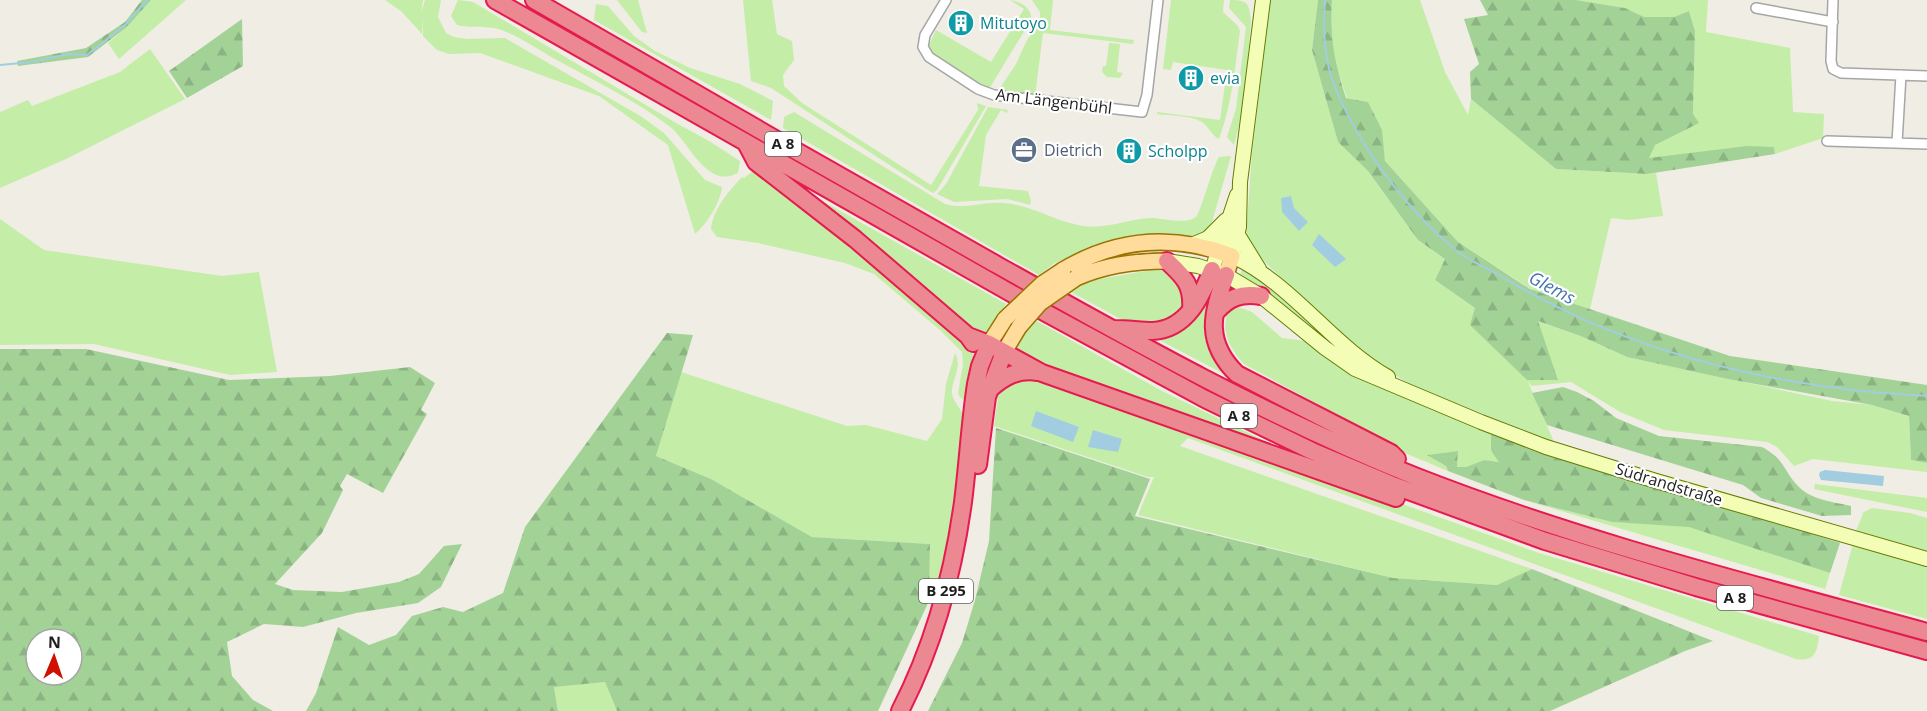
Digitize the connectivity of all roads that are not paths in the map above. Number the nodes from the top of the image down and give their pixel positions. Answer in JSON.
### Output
{"nodes":[{"id":1,"x":495,"y":0,"type":"edge"},
{"id":2,"x":534,"y":0,"type":"edge"},
{"id":3,"x":946,"y":0,"type":"edge"},
{"id":4,"x":1158,"y":0,"type":"edge"},
{"id":5,"x":1263,"y":0,"type":"edge"},
{"id":6,"x":1833,"y":0,"type":"edge"},
{"id":7,"x":1756,"y":8,"type":"dead end"},
{"id":8,"x":1833,"y":22,"type":"junction"},
{"id":9,"x":1901,"y":75,"type":"junction"},
{"id":10,"x":1927,"y":76,"type":"edge"},
{"id":11,"x":1827,"y":141,"type":"dead end"},
{"id":12,"x":746,"y":143,"type":"junction"},
{"id":13,"x":1897,"y":143,"type":"junction"},
{"id":14,"x":1927,"y":144,"type":"edge"},
{"id":15,"x":1239,"y":190,"type":"junction"},
{"id":16,"x":1228,"y":219,"type":"junction"},
{"id":17,"x":1238,"y":235,"type":"junction"},
{"id":18,"x":1194,"y":244,"type":"junction"},
{"id":19,"x":1226,"y":253,"type":"junction"},
{"id":20,"x":1167,"y":261,"type":"junction"},
{"id":21,"x":1260,"y":270,"type":"junction"},
{"id":22,"x":1219,"y":273,"type":"junction"},
{"id":23,"x":1069,"y":274,"type":"junction"},
{"id":24,"x":1261,"y":296,"type":"junction"},
{"id":25,"x":1191,"y":310,"type":"junction"},
{"id":26,"x":1215,"y":313,"type":"junction"},
{"id":27,"x":1112,"y":329,"type":"junction"},
{"id":28,"x":968,"y":336,"type":"junction"},
{"id":29,"x":997,"y":348,"type":"junction"},
{"id":30,"x":980,"y":366,"type":"junction"},
{"id":31,"x":1042,"y":372,"type":"junction"},
{"id":32,"x":1415,"y":395,"type":"junction"},
{"id":33,"x":981,"y":405,"type":"junction"},
{"id":34,"x":1415,"y":476,"type":"junction"},
{"id":35,"x":1440,"y":504,"type":"junction"},
{"id":36,"x":1927,"y":559,"type":"edge"},
{"id":37,"x":1927,"y":632,"type":"edge"},
{"id":38,"x":1927,"y":651,"type":"edge"},
{"id":39,"x":900,"y":711,"type":"edge"},
{"id":40,"x":913,"y":711,"type":"edge"}],
"edges":[{"from":1,"to":12,"type":"highway","number":"A 8"},
{"from":2,"to":27,"type":"highway","number":"A 8"},
{"from":3,"to":4,"type":"street","name":"Am Längenbühl"},
{"from":5,"to":15,"type":"main road"},
{"from":6,"to":8,"type":"street"},
{"from":7,"to":8,"type":"street"},
{"from":8,"to":9,"type":"street"},
{"from":9,"to":10,"type":"street"},
{"from":9,"to":13,"type":"street"},
{"from":11,"to":13,"type":"street"},
{"from":12,"to":28,"type":"highway"},
{"from":12,"to":35,"type":"highway","number":"A 8"},
{"from":13,"to":14,"type":"street"},
{"from":15,"to":16,"type":"main road"},
{"from":15,"to":17,"type":"main road"},
{"from":16,"to":18,"type":"main road"},
{"from":16,"to":19,"type":"main road"},
{"from":17,"to":19,"type":"main road"},
{"from":17,"to":21,"type":"main road"},
{"from":18,"to":19,"type":"main road","number":"B 295"},
{"from":18,"to":23,"type":"main road","number":"B 295"},
{"from":19,"to":21,"type":"main road","name":"Südrandstraße"},
{"from":19,"to":22,"type":"main road"},
{"from":20,"to":22,"type":"main road","number":"B 295"},
{"from":20,"to":23,"type":"main road","number":"B 295"},
{"from":20,"to":25,"type":"highway"},
{"from":21,"to":32,"type":"main road","name":"Südrandstraße"},
{"from":22,"to":24,"type":"main road","name":"Südrandstraße"},
{"from":22,"to":25,"type":"highway"},
{"from":22,"to":26,"type":"highway"},
{"from":23,"to":29,"type":"main road","number":"B 295","bridge":true},
{"from":23,"to":29,"type":"main road","number":"B 295","bridge":true},
{"from":24,"to":26,"type":"highway"},
{"from":24,"to":32,"type":"main road","name":"Südrandstraße"},
{"from":25,"to":27,"type":"highway"},
{"from":26,"to":34,"type":"highway"},
{"from":27,"to":34,"type":"highway","number":"A 8"},
{"from":28,"to":29,"type":"highway"},
{"from":28,"to":30,"type":"highway"},
{"from":29,"to":30,"type":"highway","number":"B 295"},
{"from":29,"to":31,"type":"highway","number":"A 8"},
{"from":29,"to":33,"type":"highway","number":"B 295"},
{"from":30,"to":33,"type":"highway","number":"B 295"},
{"from":31,"to":33,"type":"highway","number":"A 8"},
{"from":31,"to":35,"type":"highway","number":"A 8"},
{"from":32,"to":36,"type":"main road","name":"Südrandstraße"},
{"from":33,"to":39,"type":"highway","number":"B 295"},
{"from":33,"to":40,"type":"highway","number":"B 295"},
{"from":34,"to":37,"type":"highway","number":"A 8"},
{"from":35,"to":38,"type":"highway","number":"A 8"}]}
